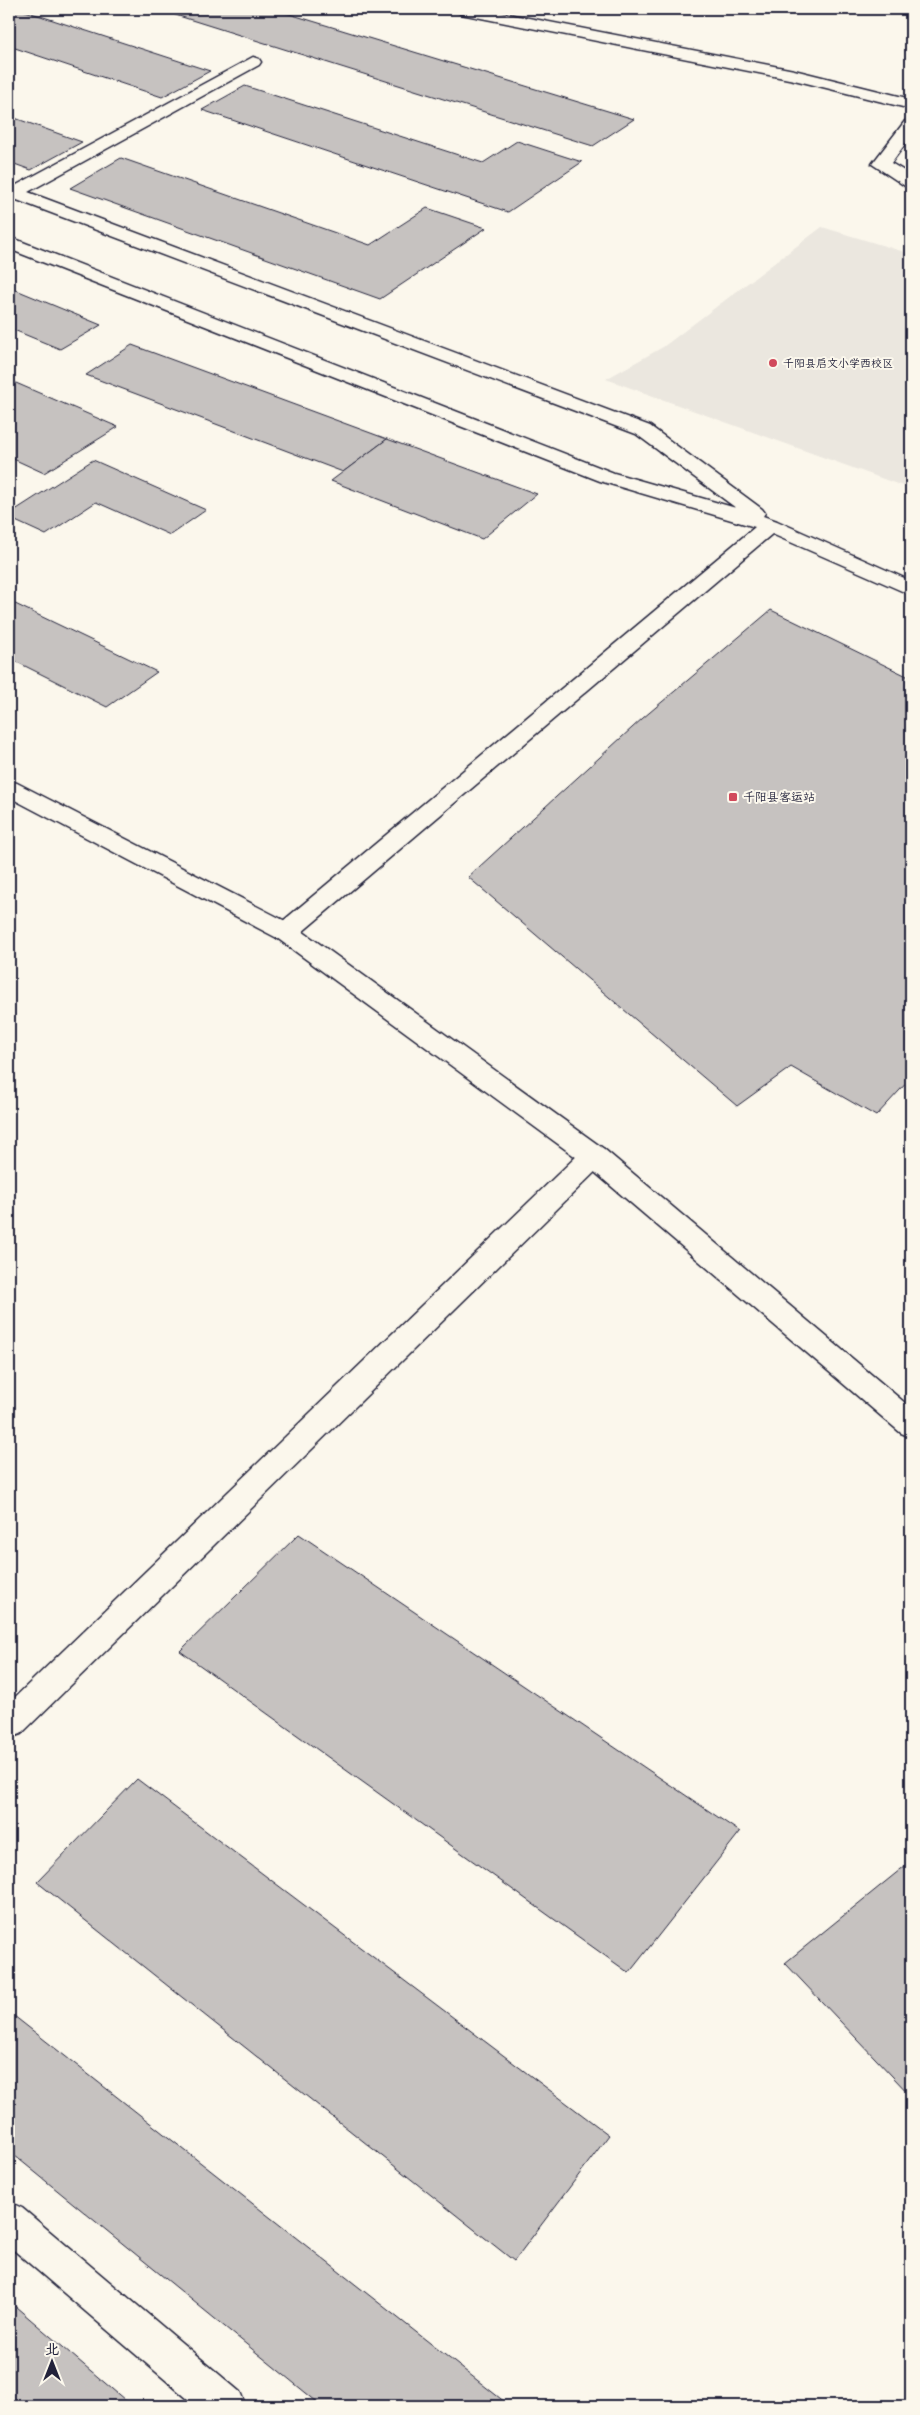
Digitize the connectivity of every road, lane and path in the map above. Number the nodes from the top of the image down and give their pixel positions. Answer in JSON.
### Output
{"nodes":[{"id":1,"x":461,"y":9,"type":"edge"},
{"id":2,"x":253,"y":62,"type":"dead end"},
{"id":3,"x":911,"y":104,"type":"edge"},
{"id":4,"x":911,"y":125,"type":"edge"},
{"id":5,"x":911,"y":182,"type":"edge"},
{"id":6,"x":11,"y":192,"type":"edge"},
{"id":7,"x":9,"y":243,"type":"edge"},
{"id":8,"x":770,"y":525,"type":"junction"},
{"id":9,"x":911,"y":589,"type":"edge"},
{"id":10,"x":9,"y":788,"type":"edge"},
{"id":11,"x":286,"y":932,"type":"junction"},
{"id":12,"x":594,"y":1156,"type":"junction"},
{"id":13,"x":911,"y":1425,"type":"edge"},
{"id":14,"x":9,"y":1724,"type":"edge"},
{"id":15,"x":9,"y":2221,"type":"edge"},
{"id":16,"x":226,"y":2406,"type":"edge"}],
"edges":[{"from":1,"to":3,"type":"street"},
{"from":2,"to":6,"type":"street"},
{"from":4,"to":5,"type":"street"},
{"from":6,"to":8,"type":"street"},
{"from":7,"to":8,"type":"street"},
{"from":8,"to":9,"type":"street"},
{"from":8,"to":11,"type":"street"},
{"from":10,"to":11,"type":"street"},
{"from":11,"to":12,"type":"street"},
{"from":12,"to":13,"type":"street"},
{"from":12,"to":14,"type":"street"},
{"from":15,"to":16,"type":"street"}]}
